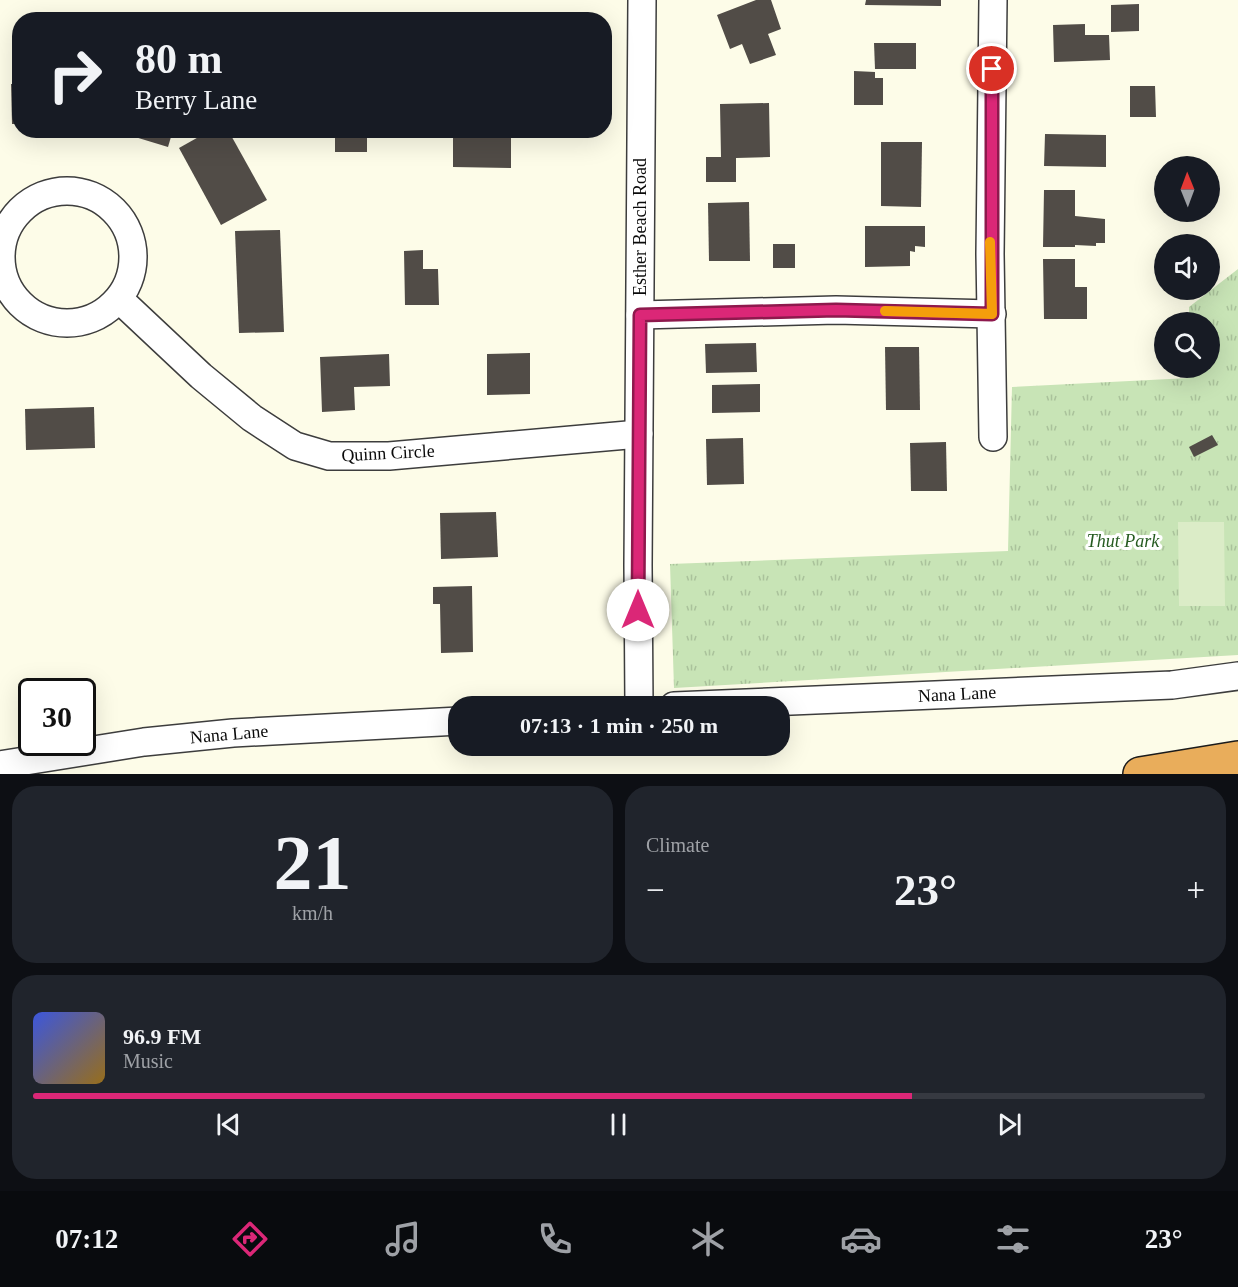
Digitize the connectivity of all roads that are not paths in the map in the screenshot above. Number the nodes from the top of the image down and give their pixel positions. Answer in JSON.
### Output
{"nodes":[{"id":1,"x":642,"y":0,"type":"edge"},
{"id":2,"x":993,"y":0,"type":"edge"},
{"id":3,"x":119,"y":299,"type":"junction"},
{"id":4,"x":992,"y":314,"type":"junction"},
{"id":5,"x":640,"y":315,"type":"junction"},
{"id":6,"x":639,"y":434,"type":"junction"},
{"id":7,"x":993,"y":437,"type":"dead end"},
{"id":8,"x":1238,"y":676,"type":"edge"},
{"id":9,"x":639,"y":696,"type":"edge"},
{"id":10,"x":790,"y":701,"type":"edge"},
{"id":11,"x":448,"y":723,"type":"edge"},
{"id":12,"x":1238,"y":758,"type":"edge"},
{"id":13,"x":0,"y":765,"type":"edge"},
{"id":14,"x":1140,"y":774,"type":"edge"}],
"edges":[{"from":1,"to":5,"type":"street","name":"Esther Beach Road"},
{"from":2,"to":4,"type":"street"},
{"from":3,"to":3,"type":"street"},
{"from":3,"to":6,"type":"street","name":"Quinn Circle"},
{"from":4,"to":5,"type":"street"},
{"from":4,"to":7,"type":"street"},
{"from":5,"to":6,"type":"street","name":"Esther Beach Road"},
{"from":6,"to":9,"type":"street","name":"Esther Beach Road"},
{"from":8,"to":10,"type":"street","name":"Nana Lane"},
{"from":11,"to":13,"type":"street","name":"Nana Lane"},
{"from":12,"to":14,"type":"highway"}]}
